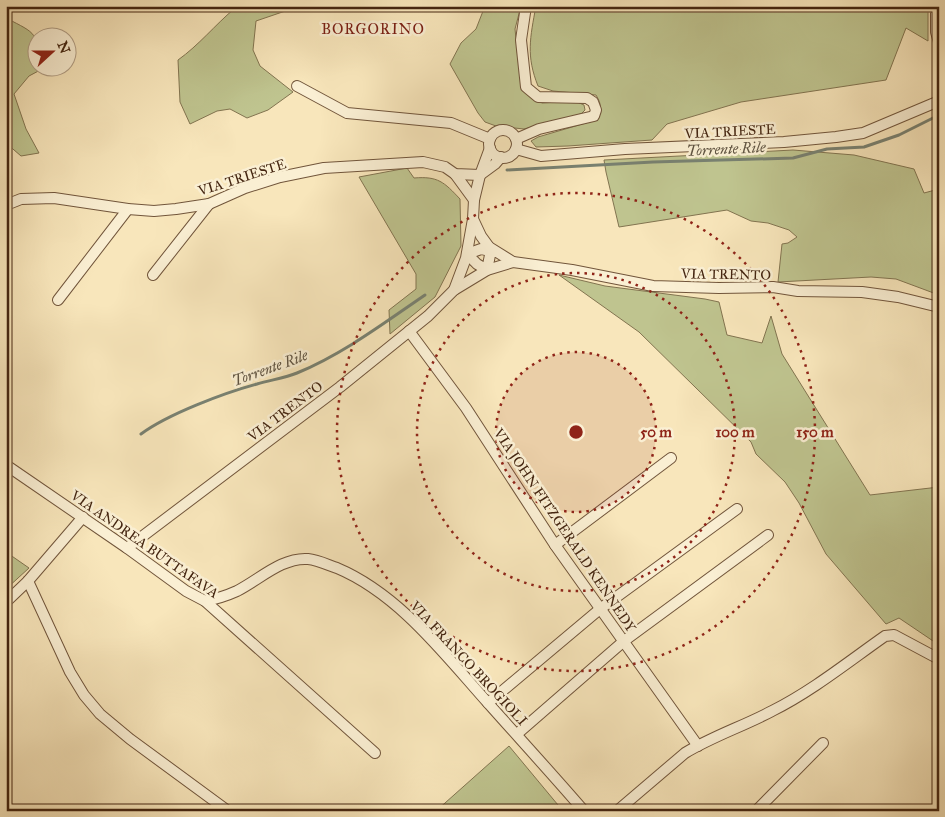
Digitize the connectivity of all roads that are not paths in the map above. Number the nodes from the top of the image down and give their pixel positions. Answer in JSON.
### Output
{"nodes":[{"id":1,"x":526,"y":6,"type":"edge"},
{"id":2,"x":936,"y":6,"type":"edge"},
{"id":3,"x":939,"y":42,"type":"edge"},
{"id":4,"x":297,"y":86,"type":"dead end"},
{"id":5,"x":939,"y":101,"type":"edge"},
{"id":6,"x":490,"y":143,"type":"junction"},
{"id":7,"x":516,"y":144,"type":"junction"},
{"id":8,"x":500,"y":158,"type":"junction"},
{"id":9,"x":455,"y":174,"type":"junction"},
{"id":10,"x":480,"y":175,"type":"junction"},
{"id":11,"x":474,"y":200,"type":"junction"},
{"id":12,"x":209,"y":204,"type":"junction"},
{"id":13,"x":6,"y":205,"type":"edge"},
{"id":14,"x":128,"y":209,"type":"junction"},
{"id":15,"x":472,"y":219,"type":"junction"},
{"id":16,"x":492,"y":250,"type":"junction"},
{"id":17,"x":467,"y":254,"type":"junction"},
{"id":18,"x":513,"y":262,"type":"junction"},
{"id":19,"x":487,"y":270,"type":"junction"},
{"id":20,"x":153,"y":275,"type":"dead end"},
{"id":21,"x":454,"y":290,"type":"junction"},
{"id":22,"x":58,"y":300,"type":"dead end"},
{"id":23,"x":939,"y":307,"type":"edge"},
{"id":24,"x":409,"y":331,"type":"junction"},
{"id":25,"x":671,"y":458,"type":"dead end"},
{"id":26,"x":6,"y":465,"type":"edge"},
{"id":27,"x":737,"y":509,"type":"dead end"},
{"id":28,"x":83,"y":517,"type":"junction"},
{"id":29,"x":768,"y":535,"type":"dead end"},
{"id":30,"x":555,"y":545,"type":"junction"},
{"id":31,"x":127,"y":548,"type":"junction"},
{"id":32,"x":28,"y":580,"type":"junction"},
{"id":33,"x":205,"y":600,"type":"junction"},
{"id":34,"x":6,"y":602,"type":"edge"},
{"id":35,"x":600,"y":609,"type":"junction"},
{"id":36,"x":624,"y":641,"type":"junction"},
{"id":37,"x":939,"y":659,"type":"edge"},
{"id":38,"x":488,"y":703,"type":"junction"},
{"id":39,"x":518,"y":734,"type":"junction"},
{"id":40,"x":824,"y":743,"type":"dead end"},
{"id":41,"x":698,"y":746,"type":"junction"},
{"id":42,"x":375,"y":753,"type":"dead end"},
{"id":43,"x":228,"y":811,"type":"edge"},
{"id":44,"x":584,"y":811,"type":"edge"},
{"id":45,"x":617,"y":811,"type":"edge"},
{"id":46,"x":756,"y":811,"type":"edge"}],
"edges":[{"from":1,"to":7,"type":"street"},
{"from":2,"to":3,"type":"street"},
{"from":4,"to":6,"type":"street"},
{"from":5,"to":7,"type":"street","name":"VIA TRIESTE"},
{"from":6,"to":7,"type":"street"},
{"from":6,"to":8,"type":"street"},
{"from":6,"to":10,"type":"street"},
{"from":7,"to":8,"type":"street"},
{"from":8,"to":10,"type":"street"},
{"from":9,"to":10,"type":"street","name":"VIA TRIESTE"},
{"from":9,"to":11,"type":"street"},
{"from":9,"to":12,"type":"street","name":"VIA TRIESTE"},
{"from":10,"to":11,"type":"street","name":"VIA TRENTO"},
{"from":11,"to":15,"type":"street","name":"VIA TRENTO"},
{"from":12,"to":14,"type":"street","name":"VIA TRIESTE"},
{"from":12,"to":20,"type":"street"},
{"from":13,"to":14,"type":"street","name":"VIA TRIESTE"},
{"from":14,"to":22,"type":"street"},
{"from":15,"to":16,"type":"street","name":"VIA TRENTO"},
{"from":15,"to":17,"type":"street","name":"VIA TRENTO"},
{"from":16,"to":17,"type":"street"},
{"from":16,"to":18,"type":"street","name":"VIA TRENTO"},
{"from":16,"to":19,"type":"street"},
{"from":17,"to":19,"type":"street"},
{"from":17,"to":21,"type":"street","name":"VIA TRENTO"},
{"from":18,"to":19,"type":"street","name":"VIA TRENTO"},
{"from":18,"to":23,"type":"street","name":"VIA TRENTO"},
{"from":19,"to":21,"type":"street","name":"VIA TRENTO"},
{"from":21,"to":24,"type":"street","name":"VIA TRENTO"},
{"from":24,"to":30,"type":"street","name":"VIA JOHN FITZGERALD KENNEDY"},
{"from":24,"to":31,"type":"street","name":"VIA TRENTO"},
{"from":25,"to":30,"type":"street"},
{"from":26,"to":28,"type":"street","name":"VIA ANDREA BUTTAFAVA"},
{"from":27,"to":35,"type":"street"},
{"from":28,"to":31,"type":"street","name":"VIA ANDREA BUTTAFAVA"},
{"from":28,"to":32,"type":"street"},
{"from":29,"to":36,"type":"street"},
{"from":30,"to":35,"type":"street","name":"VIA JOHN FITZGERALD KENNEDY"},
{"from":31,"to":33,"type":"street","name":"VIA ANDREA BUTTAFAVA"},
{"from":32,"to":34,"type":"street"},
{"from":32,"to":43,"type":"street"},
{"from":33,"to":38,"type":"street","name":"VIA FRANCO BROGIOLI"},
{"from":33,"to":42,"type":"street","name":"VIA ANDREA BUTTAFAVA"},
{"from":35,"to":36,"type":"street","name":"VIA JOHN FITZGERALD KENNEDY"},
{"from":35,"to":38,"type":"street"},
{"from":36,"to":39,"type":"street"},
{"from":36,"to":41,"type":"street","name":"VIA JOHN FITZGERALD KENNEDY"},
{"from":37,"to":41,"type":"street"},
{"from":38,"to":39,"type":"street","name":"VIA FRANCO BROGIOLI"},
{"from":39,"to":44,"type":"street","name":"VIA FRANCO BROGIOLI"},
{"from":40,"to":46,"type":"street"},
{"from":41,"to":45,"type":"street"}]}
